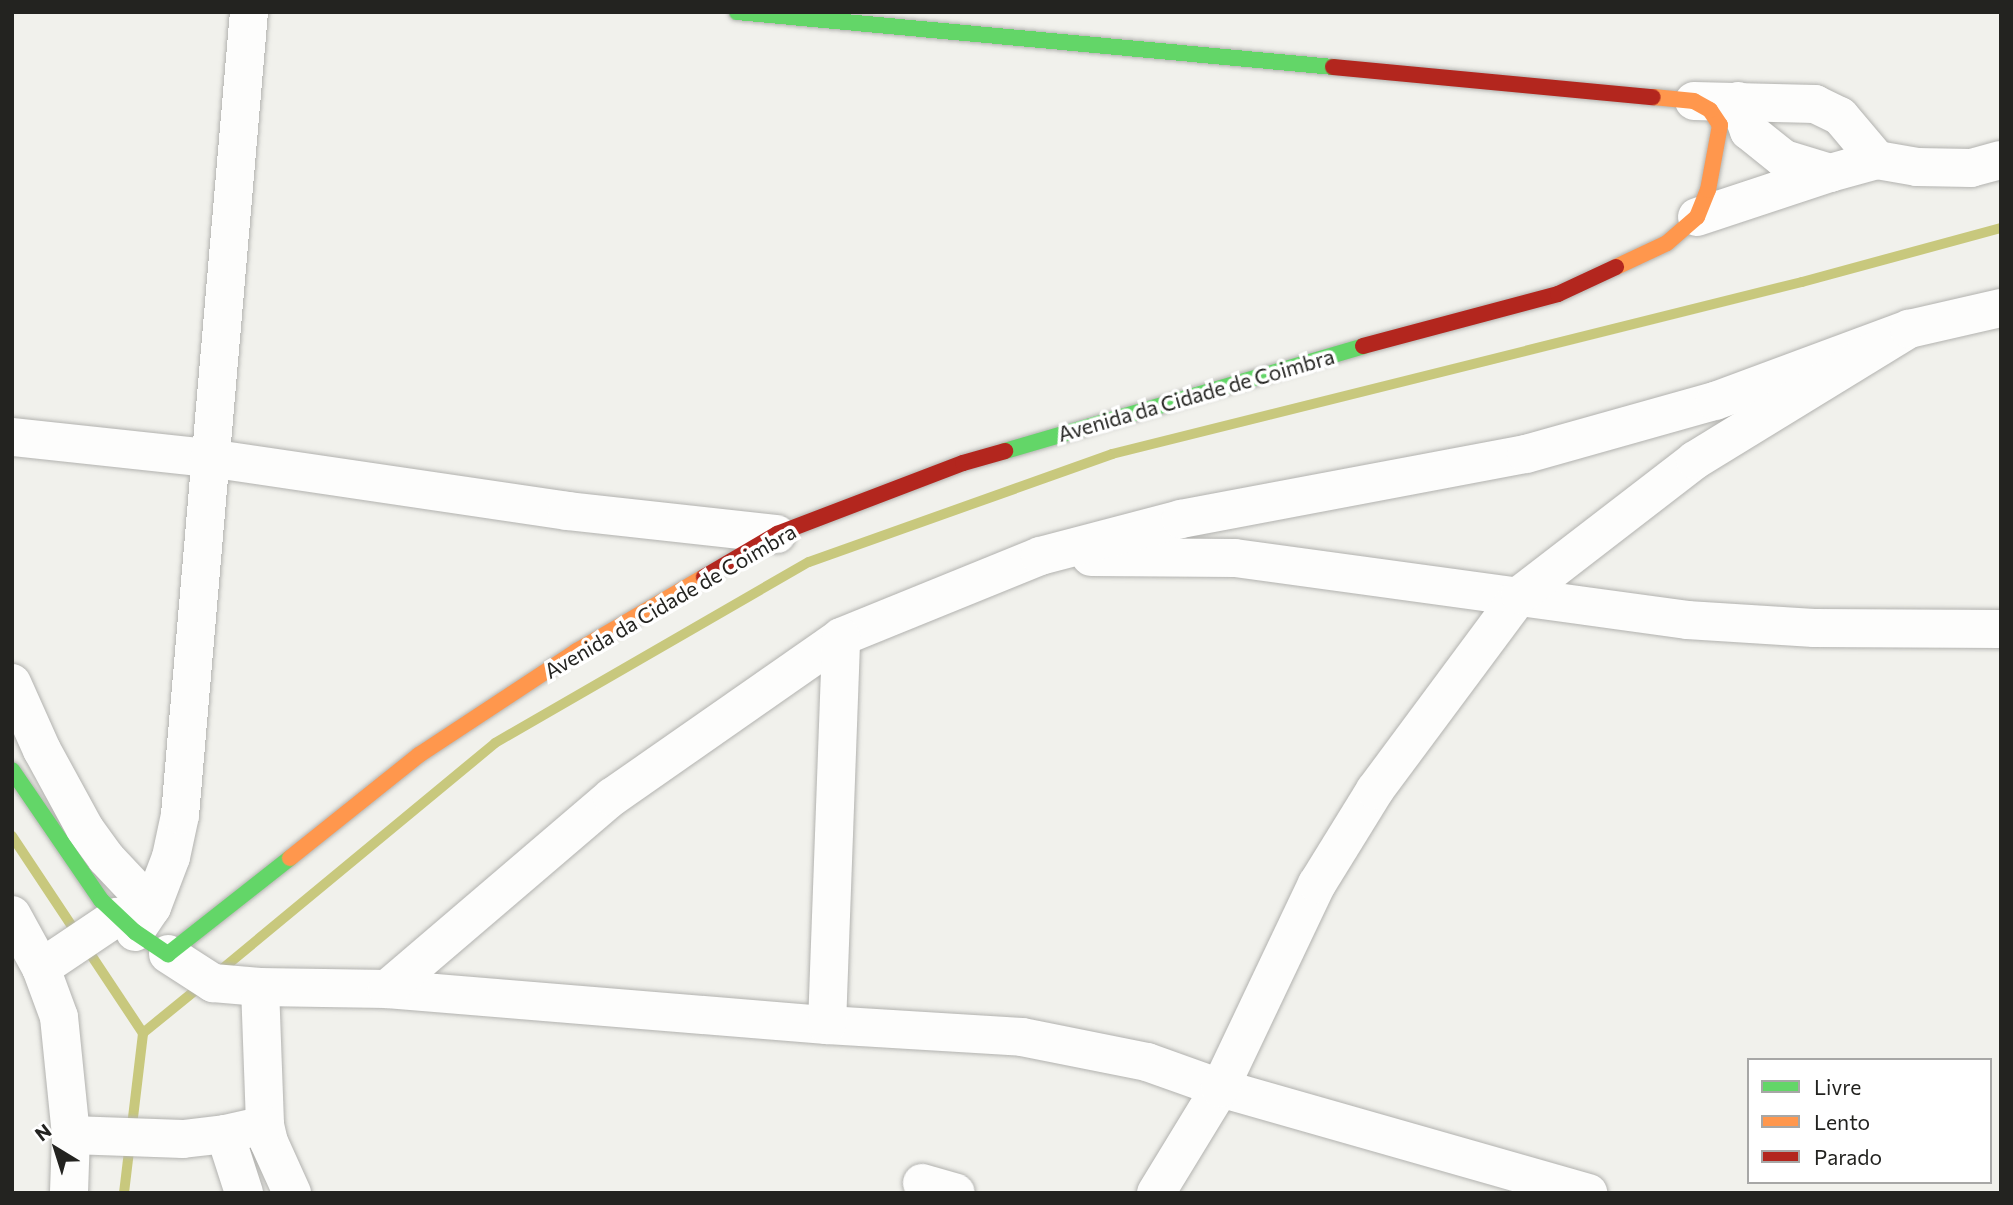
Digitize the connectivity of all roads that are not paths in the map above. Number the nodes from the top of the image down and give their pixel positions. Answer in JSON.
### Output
{"nodes":[{"id":1,"x":248,"y":12,"type":"edge"},
{"id":2,"x":737,"y":12,"type":"edge"},
{"id":3,"x":1694,"y":101,"type":"junction"},
{"id":4,"x":1738,"y":101,"type":"junction"},
{"id":5,"x":1877,"y":160,"type":"junction"},
{"id":6,"x":2001,"y":160,"type":"edge"},
{"id":7,"x":1830,"y":173,"type":"junction"},
{"id":8,"x":1697,"y":217,"type":"junction"},
{"id":9,"x":2001,"y":308,"type":"edge"},
{"id":10,"x":1909,"y":328,"type":"junction"},
{"id":11,"x":12,"y":437,"type":"edge"},
{"id":12,"x":209,"y":458,"type":"junction"},
{"id":13,"x":777,"y":534,"type":"junction"},
{"id":14,"x":1040,"y":556,"type":"junction"},
{"id":15,"x":1520,"y":595,"type":"junction"},
{"id":16,"x":2001,"y":629,"type":"edge"},
{"id":17,"x":841,"y":636,"type":"junction"},
{"id":18,"x":12,"y":683,"type":"edge"},
{"id":19,"x":12,"y":771,"type":"edge"},
{"id":20,"x":12,"y":915,"type":"edge"},
{"id":21,"x":126,"y":921,"type":"junction"},
{"id":22,"x":168,"y":954,"type":"junction"},
{"id":23,"x":51,"y":961,"type":"junction"},
{"id":24,"x":260,"y":987,"type":"junction"},
{"id":25,"x":387,"y":989,"type":"junction"},
{"id":26,"x":827,"y":1025,"type":"junction"},
{"id":27,"x":1220,"y":1088,"type":"junction"},
{"id":28,"x":265,"y":1125,"type":"junction"},
{"id":29,"x":225,"y":1134,"type":"junction"},
{"id":30,"x":83,"y":1135,"type":"junction"},
{"id":31,"x":69,"y":1193,"type":"edge"},
{"id":32,"x":244,"y":1193,"type":"edge"},
{"id":33,"x":292,"y":1193,"type":"edge"},
{"id":34,"x":1156,"y":1193,"type":"edge"},
{"id":35,"x":1588,"y":1193,"type":"edge"}],
"edges":[{"from":1,"to":12,"type":"street"},
{"from":2,"to":3,"type":"street"},
{"from":3,"to":4,"type":"street"},
{"from":3,"to":8,"type":"street"},
{"from":4,"to":5,"type":"street"},
{"from":4,"to":7,"type":"street"},
{"from":5,"to":6,"type":"street"},
{"from":5,"to":7,"type":"street"},
{"from":7,"to":8,"type":"street"},
{"from":8,"to":13,"type":"street","name":"Avenida da Cidade de Coimbra"},
{"from":9,"to":10,"type":"street"},
{"from":10,"to":14,"type":"street"},
{"from":10,"to":15,"type":"street"},
{"from":11,"to":12,"type":"street"},
{"from":12,"to":13,"type":"street"},
{"from":12,"to":21,"type":"street"},
{"from":13,"to":22,"type":"street","name":"Avenida da Cidade de Coimbra"},
{"from":14,"to":15,"type":"street"},
{"from":14,"to":17,"type":"street"},
{"from":15,"to":16,"type":"street"},
{"from":15,"to":27,"type":"street"},
{"from":17,"to":25,"type":"street"},
{"from":17,"to":26,"type":"street"},
{"from":18,"to":21,"type":"street"},
{"from":19,"to":21,"type":"street"},
{"from":20,"to":23,"type":"street"},
{"from":21,"to":22,"type":"street"},
{"from":21,"to":23,"type":"street"},
{"from":22,"to":24,"type":"street"},
{"from":23,"to":30,"type":"street"},
{"from":24,"to":25,"type":"street"},
{"from":24,"to":28,"type":"street"},
{"from":25,"to":26,"type":"street"},
{"from":26,"to":27,"type":"street"},
{"from":27,"to":34,"type":"street"},
{"from":27,"to":35,"type":"street"},
{"from":28,"to":29,"type":"street"},
{"from":28,"to":33,"type":"street"},
{"from":29,"to":30,"type":"street"},
{"from":29,"to":32,"type":"street"},
{"from":30,"to":31,"type":"street"}]}
